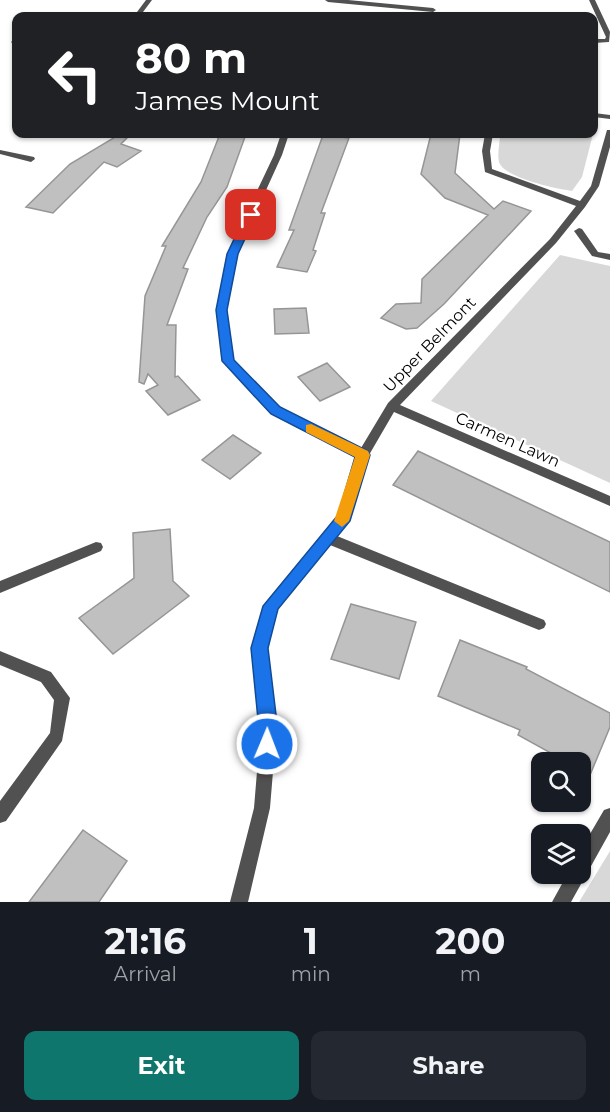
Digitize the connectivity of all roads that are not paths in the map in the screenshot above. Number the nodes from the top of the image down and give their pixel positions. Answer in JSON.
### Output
{"nodes":[{"id":1,"x":328,"y":0,"type":"edge"},
{"id":2,"x":344,"y":1,"type":"edge"},
{"id":3,"x":426,"y":12,"type":"edge"},
{"id":4,"x":598,"y":13,"type":"edge"},
{"id":5,"x":609,"y":42,"type":"edge"},
{"id":6,"x":284,"y":138,"type":"edge"},
{"id":7,"x":488,"y":138,"type":"edge"},
{"id":8,"x":609,"y":138,"type":"edge"},
{"id":9,"x":0,"y":152,"type":"edge"},
{"id":10,"x":31,"y":159,"type":"dead end"},
{"id":11,"x":582,"y":205,"type":"junction"},
{"id":12,"x":579,"y":231,"type":"dead end"},
{"id":13,"x":610,"y":257,"type":"edge"},
{"id":14,"x":392,"y":406,"type":"junction"},
{"id":15,"x":363,"y":455,"type":"junction"},
{"id":16,"x":610,"y":501,"type":"edge"},
{"id":17,"x":327,"y":538,"type":"junction"},
{"id":18,"x":96,"y":547,"type":"dead end"},
{"id":19,"x":0,"y":587,"type":"edge"},
{"id":20,"x":539,"y":624,"type":"dead end"},
{"id":21,"x":0,"y":658,"type":"edge"},
{"id":22,"x":0,"y":815,"type":"edge"},
{"id":23,"x":610,"y":816,"type":"edge"},
{"id":24,"x":591,"y":849,"type":"edge"},
{"id":25,"x":571,"y":884,"type":"edge"},
{"id":26,"x":239,"y":902,"type":"edge"},
{"id":27,"x":561,"y":902,"type":"edge"}],
"edges":[{"from":1,"to":2,"type":"street"},
{"from":2,"to":3,"type":"street"},
{"from":4,"to":5,"type":"street"},
{"from":6,"to":15,"type":"street"},
{"from":7,"to":11,"type":"street"},
{"from":8,"to":11,"type":"street","name":"Upper Belmont"},
{"from":9,"to":10,"type":"street"},
{"from":11,"to":14,"type":"street","name":"Upper Belmont"},
{"from":12,"to":13,"type":"street"},
{"from":14,"to":15,"type":"street","name":"Upper Belmont"},
{"from":14,"to":16,"type":"street","name":"Carmen Lawn"},
{"from":15,"to":17,"type":"street","name":"Upper Belmont"},
{"from":17,"to":20,"type":"street"},
{"from":17,"to":26,"type":"street","name":"Upper Belmont"},
{"from":18,"to":19,"type":"street"},
{"from":21,"to":22,"type":"street"},
{"from":23,"to":24,"type":"street"},
{"from":25,"to":27,"type":"street"}]}
